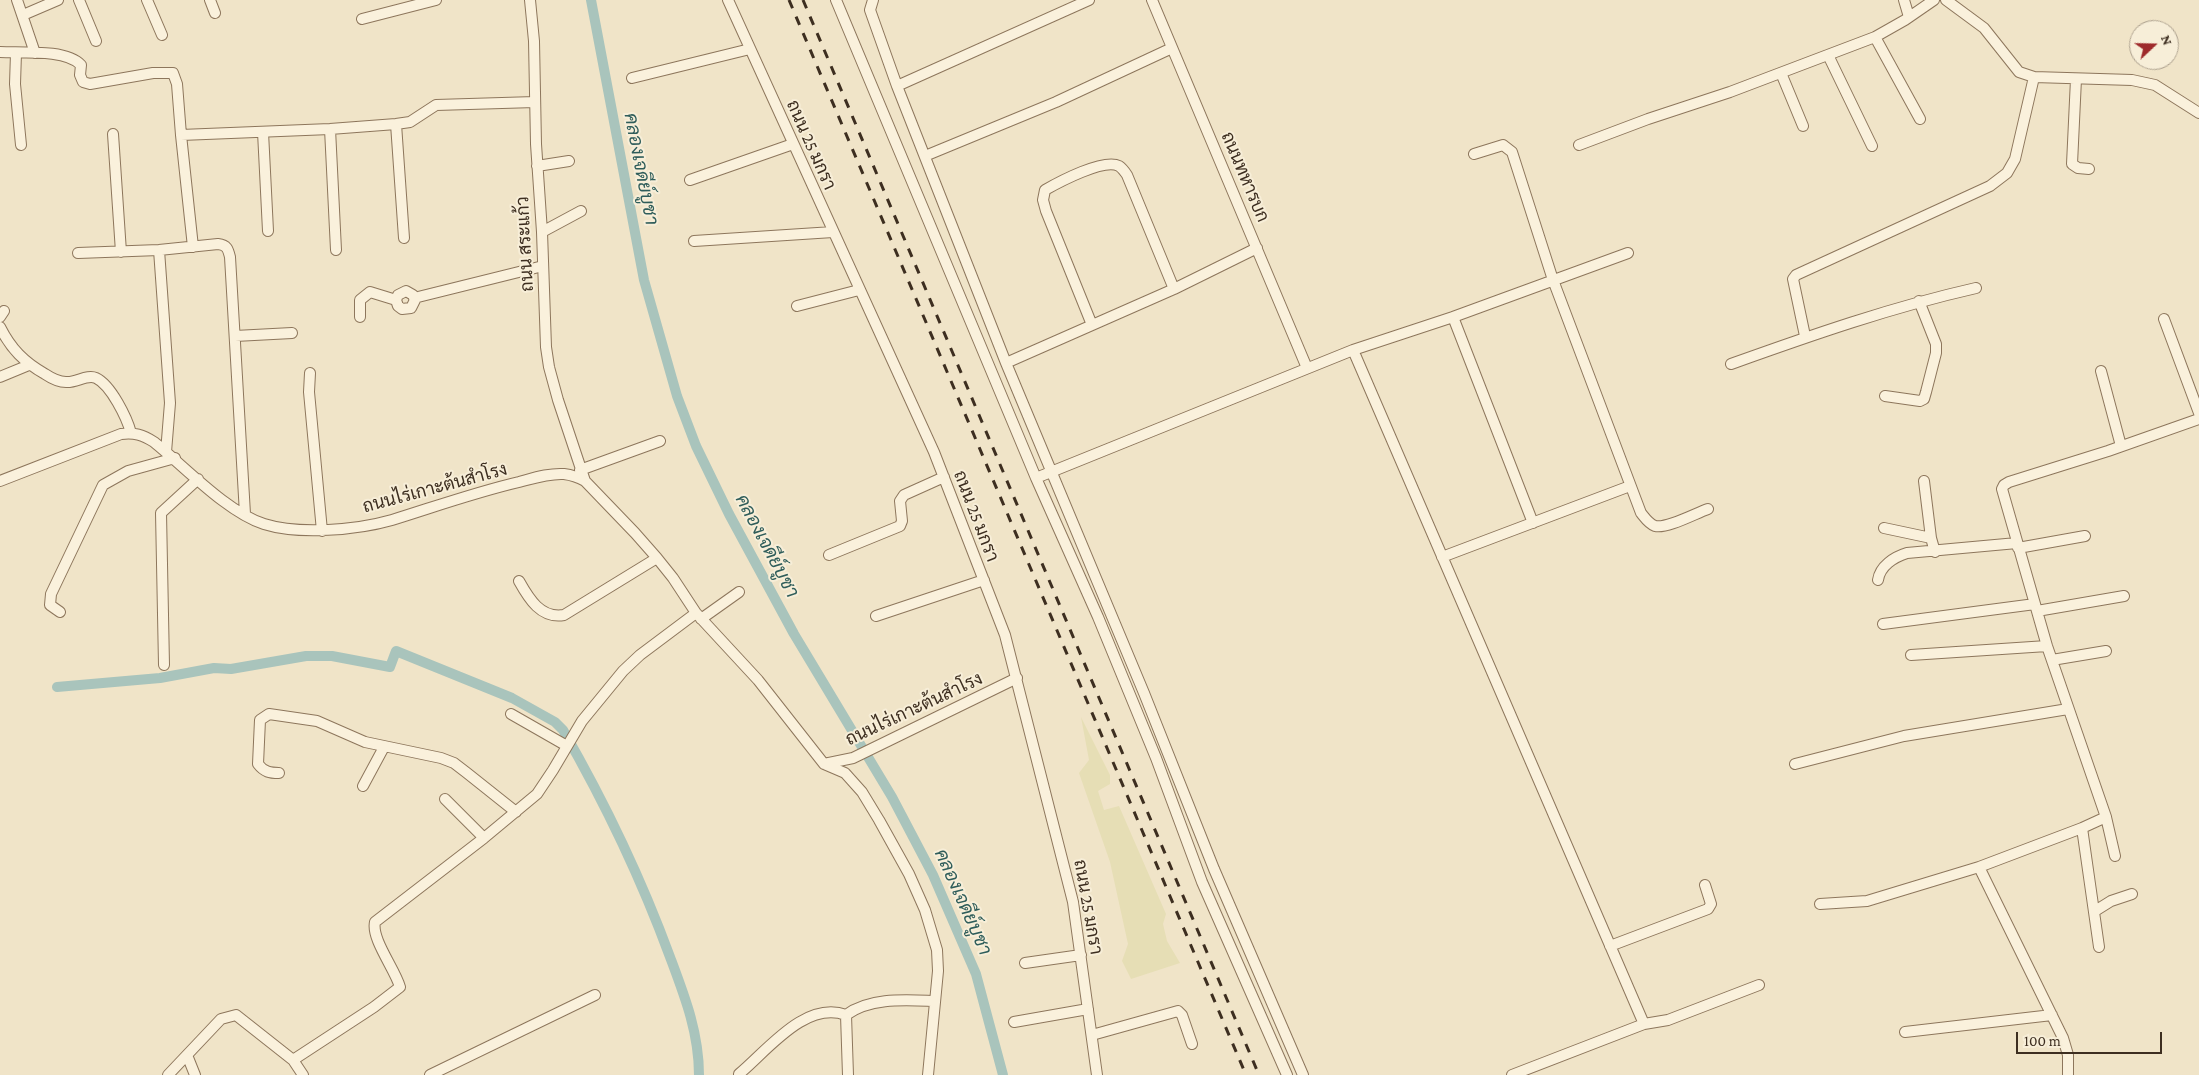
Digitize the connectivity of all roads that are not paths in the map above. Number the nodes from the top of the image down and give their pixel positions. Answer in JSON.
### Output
{"nodes":[{"id":1,"x":17,"y":0,"type":"edge"},
{"id":2,"x":58,"y":0,"type":"edge"},
{"id":3,"x":79,"y":0,"type":"edge"},
{"id":4,"x":147,"y":0,"type":"edge"},
{"id":5,"x":210,"y":0,"type":"edge"},
{"id":6,"x":436,"y":0,"type":"edge"},
{"id":7,"x":530,"y":0,"type":"edge"},
{"id":8,"x":728,"y":0,"type":"edge"},
{"id":9,"x":836,"y":0,"type":"edge"},
{"id":10,"x":873,"y":0,"type":"edge"},
{"id":11,"x":1089,"y":0,"type":"edge"},
{"id":12,"x":1152,"y":0,"type":"edge"},
{"id":13,"x":1904,"y":0,"type":"edge"},
{"id":14,"x":1934,"y":0,"type":"edge"},
{"id":15,"x":1946,"y":0,"type":"edge"},
{"id":16,"x":215,"y":13,"type":"dead end"},
{"id":17,"x":23,"y":15,"type":"junction"},
{"id":18,"x":1909,"y":17,"type":"junction"},
{"id":19,"x":362,"y":19,"type":"dead end"},
{"id":20,"x":162,"y":35,"type":"dead end"},
{"id":21,"x":1875,"y":37,"type":"junction"},
{"id":22,"x":96,"y":41,"type":"dead end"},
{"id":23,"x":1172,"y":48,"type":"junction"},
{"id":24,"x":750,"y":49,"type":"junction"},
{"id":25,"x":0,"y":52,"type":"edge"},
{"id":26,"x":16,"y":53,"type":"junction"},
{"id":27,"x":35,"y":53,"type":"junction"},
{"id":28,"x":1828,"y":55,"type":"junction"},
{"id":29,"x":1782,"y":73,"type":"junction"},
{"id":30,"x":2034,"y":77,"type":"junction"},
{"id":31,"x":632,"y":78,"type":"dead end"},
{"id":32,"x":2076,"y":78,"type":"junction"},
{"id":33,"x":897,"y":86,"type":"junction"},
{"id":34,"x":534,"y":102,"type":"junction"},
{"id":35,"x":2199,"y":113,"type":"edge"},
{"id":36,"x":1920,"y":119,"type":"dead end"},
{"id":37,"x":396,"y":124,"type":"junction"},
{"id":38,"x":1803,"y":126,"type":"dead end"},
{"id":39,"x":330,"y":130,"type":"junction"},
{"id":40,"x":263,"y":132,"type":"junction"},
{"id":41,"x":113,"y":134,"type":"dead end"},
{"id":42,"x":181,"y":135,"type":"junction"},
{"id":43,"x":793,"y":144,"type":"junction"},
{"id":44,"x":1580,"y":144,"type":"dead end"},
{"id":45,"x":21,"y":145,"type":"dead end"},
{"id":46,"x":1872,"y":146,"type":"dead end"},
{"id":47,"x":1474,"y":154,"type":"dead end"},
{"id":48,"x":925,"y":156,"type":"junction"},
{"id":49,"x":569,"y":161,"type":"dead end"},
{"id":50,"x":537,"y":166,"type":"junction"},
{"id":51,"x":2089,"y":169,"type":"dead end"},
{"id":52,"x":690,"y":180,"type":"dead end"},
{"id":53,"x":580,"y":211,"type":"dead end"},
{"id":54,"x":268,"y":231,"type":"dead end"},
{"id":55,"x":542,"y":232,"type":"junction"},
{"id":56,"x":833,"y":232,"type":"junction"},
{"id":57,"x":404,"y":238,"type":"dead end"},
{"id":58,"x":694,"y":241,"type":"dead end"},
{"id":59,"x":193,"y":247,"type":"junction"},
{"id":60,"x":1257,"y":248,"type":"junction"},
{"id":61,"x":159,"y":250,"type":"junction"},
{"id":62,"x":336,"y":250,"type":"dead end"},
{"id":63,"x":122,"y":252,"type":"junction"},
{"id":64,"x":78,"y":253,"type":"dead end"},
{"id":65,"x":1628,"y":253,"type":"dead end"},
{"id":66,"x":542,"y":266,"type":"junction"},
{"id":67,"x":1553,"y":280,"type":"junction"},
{"id":68,"x":1976,"y":288,"type":"dead end"},
{"id":69,"x":1174,"y":289,"type":"junction"},
{"id":70,"x":860,"y":290,"type":"junction"},
{"id":71,"x":1919,"y":301,"type":"junction"},
{"id":72,"x":798,"y":306,"type":"dead end"},
{"id":73,"x":360,"y":317,"type":"dead end"},
{"id":74,"x":1453,"y":317,"type":"junction"},
{"id":75,"x":2164,"y":319,"type":"dead end"},
{"id":76,"x":1092,"y":325,"type":"junction"},
{"id":77,"x":0,"y":328,"type":"edge"},
{"id":78,"x":292,"y":334,"type":"dead end"},
{"id":79,"x":234,"y":336,"type":"junction"},
{"id":80,"x":1805,"y":336,"type":"junction"},
{"id":81,"x":1353,"y":350,"type":"junction"},
{"id":82,"x":1006,"y":362,"type":"junction"},
{"id":83,"x":1731,"y":364,"type":"dead end"},
{"id":84,"x":29,"y":365,"type":"junction"},
{"id":85,"x":1307,"y":368,"type":"junction"},
{"id":86,"x":2101,"y":371,"type":"dead end"},
{"id":87,"x":310,"y":373,"type":"dead end"},
{"id":88,"x":0,"y":377,"type":"edge"},
{"id":89,"x":1885,"y":396,"type":"dead end"},
{"id":90,"x":2199,"y":413,"type":"edge"},
{"id":91,"x":2199,"y":419,"type":"edge"},
{"id":92,"x":131,"y":433,"type":"junction"},
{"id":93,"x":660,"y":441,"type":"dead end"},
{"id":94,"x":2121,"y":446,"type":"junction"},
{"id":95,"x":170,"y":455,"type":"junction"},
{"id":96,"x":580,"y":470,"type":"junction"},
{"id":97,"x":1052,"y":473,"type":"junction"},
{"id":98,"x":944,"y":477,"type":"junction"},
{"id":99,"x":1036,"y":478,"type":"junction"},
{"id":100,"x":198,"y":479,"type":"junction"},
{"id":101,"x":0,"y":481,"type":"edge"},
{"id":102,"x":585,"y":481,"type":"junction"},
{"id":103,"x":1924,"y":481,"type":"dead end"},
{"id":104,"x":1630,"y":486,"type":"junction"},
{"id":105,"x":1708,"y":508,"type":"dead end"},
{"id":106,"x":245,"y":514,"type":"junction"},
{"id":107,"x":1533,"y":523,"type":"junction"},
{"id":108,"x":1884,"y":528,"type":"dead end"},
{"id":109,"x":322,"y":531,"type":"junction"},
{"id":110,"x":2085,"y":536,"type":"dead end"},
{"id":111,"x":1931,"y":538,"type":"junction"},
{"id":112,"x":2018,"y":546,"type":"junction"},
{"id":113,"x":1935,"y":552,"type":"junction"},
{"id":114,"x":829,"y":555,"type":"dead end"},
{"id":115,"x":1442,"y":557,"type":"junction"},
{"id":116,"x":657,"y":558,"type":"junction"},
{"id":117,"x":984,"y":580,"type":"junction"},
{"id":118,"x":1878,"y":580,"type":"dead end"},
{"id":119,"x":520,"y":581,"type":"dead end"},
{"id":120,"x":738,"y":592,"type":"dead end"},
{"id":121,"x":2124,"y":596,"type":"dead end"},
{"id":122,"x":2036,"y":607,"type":"junction"},
{"id":123,"x":60,"y":612,"type":"dead end"},
{"id":124,"x":699,"y":616,"type":"junction"},
{"id":125,"x":876,"y":616,"type":"dead end"},
{"id":126,"x":1883,"y":624,"type":"dead end"},
{"id":127,"x":2047,"y":646,"type":"junction"},
{"id":128,"x":2106,"y":651,"type":"dead end"},
{"id":129,"x":1911,"y":655,"type":"dead end"},
{"id":130,"x":2052,"y":660,"type":"junction"},
{"id":131,"x":164,"y":665,"type":"dead end"},
{"id":132,"x":1017,"y":678,"type":"junction"},
{"id":133,"x":2068,"y":709,"type":"junction"},
{"id":134,"x":511,"y":714,"type":"dead end"},
{"id":135,"x":567,"y":744,"type":"junction"},
{"id":136,"x":384,"y":747,"type":"junction"},
{"id":137,"x":824,"y":764,"type":"junction"},
{"id":138,"x":1795,"y":764,"type":"dead end"},
{"id":139,"x":279,"y":773,"type":"dead end"},
{"id":140,"x":363,"y":786,"type":"dead end"},
{"id":141,"x":445,"y":800,"type":"dead end"},
{"id":142,"x":516,"y":812,"type":"junction"},
{"id":143,"x":2106,"y":817,"type":"junction"},
{"id":144,"x":2082,"y":828,"type":"junction"},
{"id":145,"x":484,"y":838,"type":"junction"},
{"id":146,"x":2115,"y":856,"type":"dead end"},
{"id":147,"x":1979,"y":867,"type":"junction"},
{"id":148,"x":1705,"y":885,"type":"dead end"},
{"id":149,"x":2132,"y":894,"type":"dead end"},
{"id":150,"x":1820,"y":904,"type":"dead end"},
{"id":151,"x":2094,"y":911,"type":"junction"},
{"id":152,"x":1610,"y":946,"type":"junction"},
{"id":153,"x":2099,"y":948,"type":"dead end"},
{"id":154,"x":1081,"y":955,"type":"junction"},
{"id":155,"x":1026,"y":963,"type":"dead end"},
{"id":156,"x":1759,"y":985,"type":"dead end"},
{"id":157,"x":595,"y":996,"type":"dead end"},
{"id":158,"x":934,"y":1002,"type":"junction"},
{"id":159,"x":1088,"y":1009,"type":"junction"},
{"id":160,"x":846,"y":1015,"type":"junction"},
{"id":161,"x":2052,"y":1015,"type":"junction"},
{"id":162,"x":1014,"y":1022,"type":"dead end"},
{"id":163,"x":1644,"y":1024,"type":"junction"},
{"id":164,"x":1905,"y":1032,"type":"dead end"},
{"id":165,"x":1092,"y":1035,"type":"junction"},
{"id":166,"x":1192,"y":1044,"type":"dead end"},
{"id":167,"x":187,"y":1056,"type":"junction"},
{"id":168,"x":292,"y":1060,"type":"junction"},
{"id":169,"x":303,"y":1073,"type":"edge"},
{"id":170,"x":739,"y":1074,"type":"edge"},
{"id":171,"x":168,"y":1075,"type":"edge"},
{"id":172,"x":195,"y":1075,"type":"edge"},
{"id":173,"x":430,"y":1075,"type":"edge"},
{"id":174,"x":848,"y":1075,"type":"edge"},
{"id":175,"x":928,"y":1075,"type":"edge"},
{"id":176,"x":1097,"y":1075,"type":"edge"},
{"id":177,"x":1287,"y":1075,"type":"edge"},
{"id":178,"x":1303,"y":1075,"type":"edge"},
{"id":179,"x":1512,"y":1075,"type":"edge"},
{"id":180,"x":2068,"y":1075,"type":"edge"}],
"edges":[{"from":1,"to":17,"type":"street"},
{"from":2,"to":17,"type":"street"},
{"from":3,"to":22,"type":"street"},
{"from":4,"to":20,"type":"street"},
{"from":5,"to":16,"type":"street"},
{"from":6,"to":19,"type":"street"},
{"from":7,"to":34,"type":"street","name":"ถนน สระแก้ว"},
{"from":8,"to":24,"type":"street","name":"ถนน 25 มกรา"},
{"from":9,"to":99,"type":"street"},
{"from":10,"to":33,"type":"street"},
{"from":11,"to":33,"type":"street"},
{"from":12,"to":23,"type":"street","name":"ถนนทหารบก"},
{"from":13,"to":18,"type":"street"},
{"from":14,"to":18,"type":"street"},
{"from":15,"to":30,"type":"street"},
{"from":17,"to":27,"type":"street"},
{"from":18,"to":21,"type":"street"},
{"from":21,"to":28,"type":"street"},
{"from":21,"to":36,"type":"street"},
{"from":23,"to":48,"type":"street"},
{"from":23,"to":60,"type":"street","name":"ถนนทหารบก"},
{"from":24,"to":31,"type":"street"},
{"from":24,"to":43,"type":"street","name":"ถนน 25 มกรา"},
{"from":25,"to":26,"type":"street"},
{"from":26,"to":27,"type":"street"},
{"from":26,"to":45,"type":"street"},
{"from":27,"to":42,"type":"street"},
{"from":28,"to":29,"type":"street"},
{"from":28,"to":46,"type":"street"},
{"from":29,"to":38,"type":"street"},
{"from":29,"to":44,"type":"street"},
{"from":30,"to":32,"type":"street"},
{"from":30,"to":80,"type":"street"},
{"from":32,"to":35,"type":"street"},
{"from":32,"to":51,"type":"street"},
{"from":33,"to":48,"type":"street"},
{"from":34,"to":37,"type":"street"},
{"from":34,"to":50,"type":"street","name":"ถนน สระแก้ว"},
{"from":37,"to":39,"type":"street"},
{"from":37,"to":57,"type":"street"},
{"from":39,"to":40,"type":"street"},
{"from":39,"to":62,"type":"street"},
{"from":40,"to":42,"type":"street"},
{"from":40,"to":54,"type":"street"},
{"from":41,"to":63,"type":"street"},
{"from":42,"to":59,"type":"street"},
{"from":43,"to":52,"type":"street"},
{"from":43,"to":56,"type":"street","name":"ถนน 25 มกรา"},
{"from":47,"to":67,"type":"street"},
{"from":48,"to":82,"type":"street"},
{"from":49,"to":50,"type":"street"},
{"from":50,"to":55,"type":"street","name":"ถนน สระแก้ว"},
{"from":53,"to":55,"type":"street"},
{"from":55,"to":66,"type":"street","name":"ถนน สระแก้ว"},
{"from":56,"to":58,"type":"street"},
{"from":56,"to":70,"type":"street","name":"ถนน 25 มกรา"},
{"from":59,"to":61,"type":"street"},
{"from":59,"to":79,"type":"street"},
{"from":60,"to":69,"type":"street"},
{"from":60,"to":85,"type":"street","name":"ถนนทหารบก"},
{"from":61,"to":63,"type":"street"},
{"from":61,"to":95,"type":"street"},
{"from":63,"to":64,"type":"street"},
{"from":65,"to":67,"type":"street"},
{"from":66,"to":73,"type":"street"},
{"from":66,"to":96,"type":"street","name":"ถนน สระแก้ว"},
{"from":67,"to":74,"type":"street"},
{"from":67,"to":104,"type":"street"},
{"from":68,"to":71,"type":"street"},
{"from":69,"to":76,"type":"street"},
{"from":69,"to":76,"type":"street"},
{"from":70,"to":72,"type":"street"},
{"from":70,"to":98,"type":"street","name":"ถนน 25 มกรา"},
{"from":71,"to":80,"type":"street"},
{"from":71,"to":89,"type":"street"},
{"from":74,"to":81,"type":"street"},
{"from":74,"to":107,"type":"street"},
{"from":75,"to":90,"type":"street"},
{"from":76,"to":82,"type":"street"},
{"from":77,"to":84,"type":"street"},
{"from":78,"to":79,"type":"street"},
{"from":79,"to":106,"type":"street"},
{"from":80,"to":83,"type":"street"},
{"from":81,"to":85,"type":"street"},
{"from":81,"to":115,"type":"street"},
{"from":82,"to":97,"type":"street"},
{"from":84,"to":88,"type":"street"},
{"from":84,"to":92,"type":"street"},
{"from":85,"to":97,"type":"street"},
{"from":86,"to":94,"type":"street"},
{"from":87,"to":109,"type":"street"},
{"from":91,"to":94,"type":"street"},
{"from":92,"to":95,"type":"street","name":"ถนนไร่เกาะต้นสำโรง"},
{"from":92,"to":101,"type":"street"},
{"from":93,"to":96,"type":"street"},
{"from":94,"to":112,"type":"street"},
{"from":95,"to":100,"type":"street","name":"ถนนไร่เกาะต้นสำโรง"},
{"from":95,"to":123,"type":"street"},
{"from":96,"to":102,"type":"street","name":"ถนน สระแก้ว"},
{"from":97,"to":99,"type":"street"},
{"from":97,"to":178,"type":"street"},
{"from":98,"to":114,"type":"street"},
{"from":98,"to":117,"type":"street","name":"ถนน 25 มกรา"},
{"from":99,"to":177,"type":"street"},
{"from":100,"to":106,"type":"street","name":"ถนนไร่เกาะต้นสำโรง"},
{"from":100,"to":131,"type":"street"},
{"from":102,"to":109,"type":"street","name":"ถนนไร่เกาะต้นสำโรง"},
{"from":102,"to":116,"type":"street"},
{"from":103,"to":111,"type":"street"},
{"from":104,"to":105,"type":"street"},
{"from":104,"to":107,"type":"street"},
{"from":106,"to":109,"type":"street","name":"ถนนไร่เกาะต้นสำโรง"},
{"from":107,"to":115,"type":"street"},
{"from":108,"to":111,"type":"street"},
{"from":110,"to":112,"type":"street"},
{"from":111,"to":113,"type":"street"},
{"from":112,"to":113,"type":"street"},
{"from":112,"to":122,"type":"street"},
{"from":113,"to":118,"type":"street"},
{"from":115,"to":152,"type":"street"},
{"from":116,"to":119,"type":"street"},
{"from":116,"to":124,"type":"street"},
{"from":117,"to":125,"type":"street"},
{"from":117,"to":132,"type":"street","name":"ถนน 25 มกรา"},
{"from":120,"to":124,"type":"street"},
{"from":121,"to":122,"type":"street"},
{"from":122,"to":126,"type":"street"},
{"from":122,"to":127,"type":"street"},
{"from":124,"to":135,"type":"street"},
{"from":124,"to":137,"type":"street"},
{"from":127,"to":129,"type":"street"},
{"from":127,"to":130,"type":"street"},
{"from":128,"to":130,"type":"street"},
{"from":130,"to":133,"type":"street"},
{"from":132,"to":137,"type":"street","name":"ถนนไร่เกาะต้นสำโรง"},
{"from":132,"to":154,"type":"street","name":"ถนน 25 มกรา"},
{"from":133,"to":138,"type":"street"},
{"from":133,"to":143,"type":"street"},
{"from":134,"to":135,"type":"street"},
{"from":135,"to":142,"type":"street"},
{"from":136,"to":139,"type":"street"},
{"from":136,"to":140,"type":"street"},
{"from":136,"to":142,"type":"street"},
{"from":137,"to":158,"type":"street"},
{"from":141,"to":145,"type":"street"},
{"from":142,"to":145,"type":"street"},
{"from":143,"to":144,"type":"street"},
{"from":143,"to":146,"type":"street"},
{"from":144,"to":147,"type":"street"},
{"from":144,"to":151,"type":"street"},
{"from":145,"to":168,"type":"street"},
{"from":147,"to":150,"type":"street"},
{"from":147,"to":161,"type":"street"},
{"from":148,"to":152,"type":"street"},
{"from":149,"to":151,"type":"street"},
{"from":151,"to":153,"type":"street"},
{"from":152,"to":163,"type":"street"},
{"from":154,"to":155,"type":"street"},
{"from":154,"to":159,"type":"street","name":"ถนน 25 มกรา"},
{"from":156,"to":163,"type":"street"},
{"from":157,"to":173,"type":"street"},
{"from":158,"to":160,"type":"street"},
{"from":158,"to":175,"type":"street"},
{"from":159,"to":162,"type":"street"},
{"from":159,"to":165,"type":"street","name":"ถนน 25 มกรา"},
{"from":160,"to":170,"type":"street"},
{"from":160,"to":174,"type":"street"},
{"from":161,"to":164,"type":"street"},
{"from":161,"to":180,"type":"street"},
{"from":163,"to":179,"type":"street"},
{"from":165,"to":166,"type":"street"},
{"from":165,"to":176,"type":"street","name":"ถนน 25 มกรา"},
{"from":167,"to":168,"type":"street"},
{"from":167,"to":171,"type":"street"},
{"from":167,"to":172,"type":"street"},
{"from":168,"to":169,"type":"street"}]}
